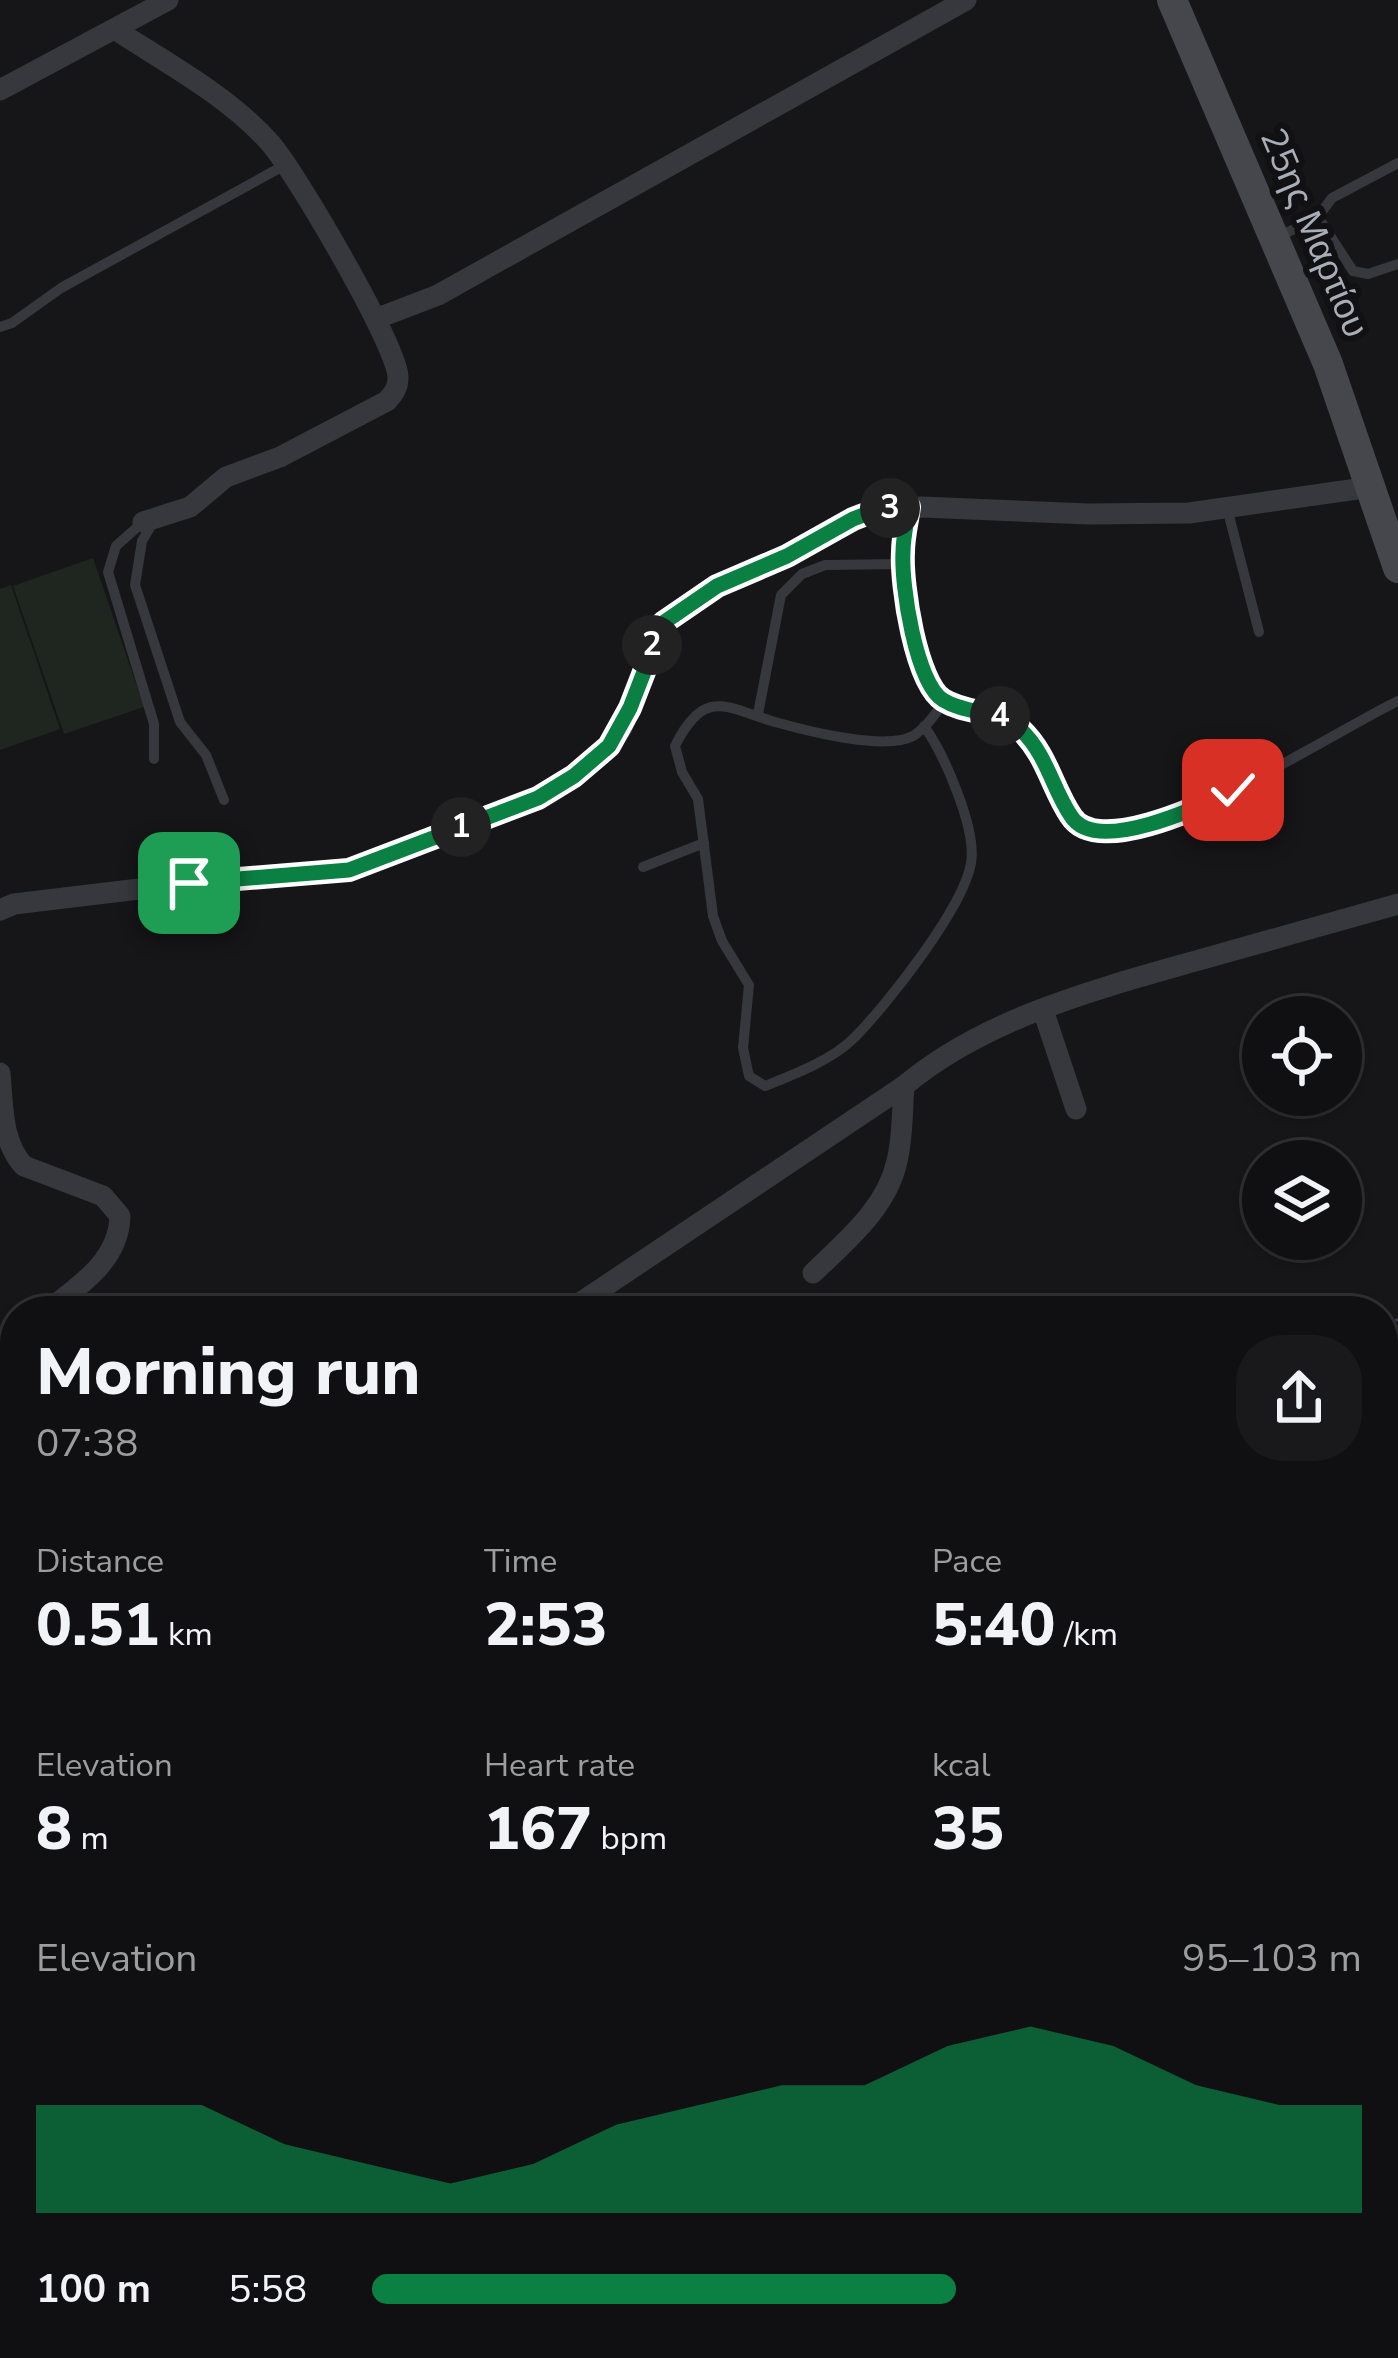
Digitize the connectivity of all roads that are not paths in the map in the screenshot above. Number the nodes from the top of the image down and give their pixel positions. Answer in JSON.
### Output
{"nodes":[{"id":1,"x":168,"y":0,"type":"edge"},
{"id":2,"x":966,"y":0,"type":"edge"},
{"id":3,"x":1172,"y":0,"type":"edge"},
{"id":4,"x":116,"y":30,"type":"junction"},
{"id":5,"x":0,"y":90,"type":"edge"},
{"id":6,"x":1398,"y":163,"type":"edge"},
{"id":7,"x":285,"y":165,"type":"junction"},
{"id":8,"x":1318,"y":217,"type":"junction"},
{"id":9,"x":1275,"y":239,"type":"junction"},
{"id":10,"x":1398,"y":264,"type":"edge"},
{"id":11,"x":378,"y":318,"type":"junction"},
{"id":12,"x":0,"y":327,"type":"edge"},
{"id":13,"x":1371,"y":488,"type":"junction"},
{"id":14,"x":909,"y":507,"type":"junction"},
{"id":15,"x":1227,"y":508,"type":"junction"},
{"id":16,"x":149,"y":520,"type":"junction"},
{"id":17,"x":903,"y":564,"type":"junction"},
{"id":18,"x":1398,"y":568,"type":"edge"},
{"id":19,"x":1259,"y":632,"type":"dead end"},
{"id":20,"x":945,"y":701,"type":"junction"},
{"id":21,"x":1398,"y":701,"type":"edge"},
{"id":22,"x":758,"y":715,"type":"junction"},
{"id":23,"x":924,"y":726,"type":"junction"},
{"id":24,"x":154,"y":759,"type":"dead end"},
{"id":25,"x":224,"y":800,"type":"dead end"},
{"id":26,"x":704,"y":843,"type":"junction"},
{"id":27,"x":644,"y":867,"type":"dead end"},
{"id":28,"x":1398,"y":904,"type":"edge"},
{"id":29,"x":0,"y":910,"type":"edge"},
{"id":30,"x":1043,"y":1010,"type":"junction"},
{"id":31,"x":0,"y":1073,"type":"edge"},
{"id":32,"x":904,"y":1086,"type":"junction"},
{"id":33,"x":1076,"y":1109,"type":"dead end"},
{"id":34,"x":813,"y":1273,"type":"dead end"},
{"id":35,"x":64,"y":1296,"type":"edge"},
{"id":36,"x":590,"y":1296,"type":"edge"}],
"edges":[{"from":1,"to":4,"type":"street"},
{"from":2,"to":11,"type":"street"},
{"from":3,"to":9,"type":"main road","name":"25ης Μαρτίου"},
{"from":4,"to":5,"type":"street"},
{"from":4,"to":7,"type":"street"},
{"from":6,"to":8,"type":"lane"},
{"from":7,"to":11,"type":"street"},
{"from":7,"to":12,"type":"lane"},
{"from":8,"to":9,"type":"lane"},
{"from":8,"to":10,"type":"lane"},
{"from":9,"to":13,"type":"main road","name":"25ης Μαρτίου"},
{"from":11,"to":16,"type":"street"},
{"from":13,"to":15,"type":"street"},
{"from":13,"to":18,"type":"main road","name":"25ης Μαρτίου"},
{"from":14,"to":15,"type":"street"},
{"from":14,"to":17,"type":"lane"},
{"from":14,"to":29,"type":"street"},
{"from":15,"to":19,"type":"lane"},
{"from":16,"to":24,"type":"lane"},
{"from":16,"to":25,"type":"lane"},
{"from":17,"to":20,"type":"lane"},
{"from":17,"to":22,"type":"lane"},
{"from":20,"to":21,"type":"lane"},
{"from":20,"to":23,"type":"lane"},
{"from":22,"to":23,"type":"lane"},
{"from":22,"to":26,"type":"lane"},
{"from":23,"to":26,"type":"lane"},
{"from":26,"to":27,"type":"lane"},
{"from":28,"to":30,"type":"street"},
{"from":30,"to":32,"type":"street"},
{"from":30,"to":33,"type":"street"},
{"from":31,"to":35,"type":"street"},
{"from":32,"to":34,"type":"street"},
{"from":32,"to":36,"type":"street"}]}
